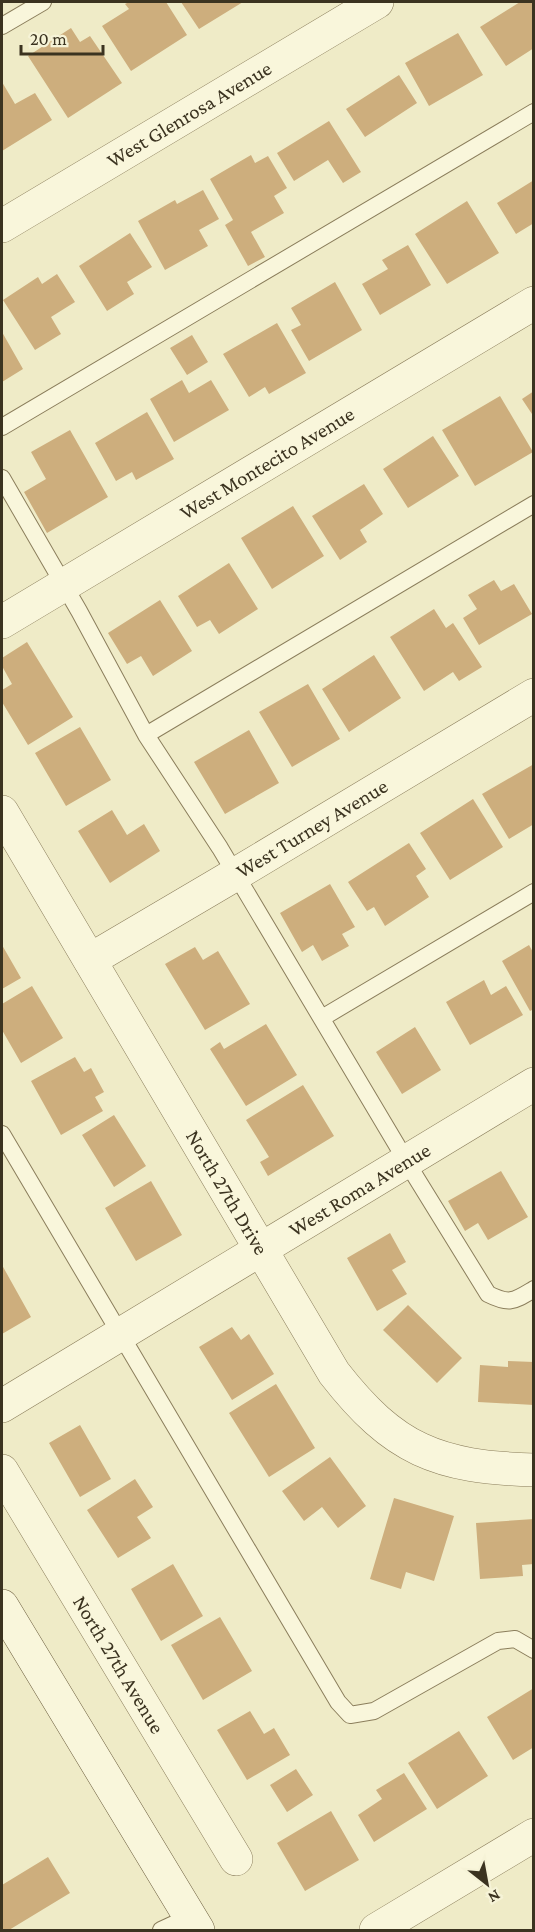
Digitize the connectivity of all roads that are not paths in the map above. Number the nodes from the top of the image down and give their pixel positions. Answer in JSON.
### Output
{"nodes":[{"id":1,"x":43,"y":2,"type":"edge"},
{"id":2,"x":377,"y":2,"type":"edge"},
{"id":3,"x":2,"y":26,"type":"edge"},
{"id":4,"x":534,"y":112,"type":"edge"},
{"id":5,"x":2,"y":226,"type":"edge"},
{"id":6,"x":534,"y":303,"type":"edge"},
{"id":7,"x":2,"y":427,"type":"edge"},
{"id":8,"x":2,"y":478,"type":"edge"},
{"id":9,"x":534,"y":504,"type":"edge"},
{"id":10,"x":64,"y":585,"type":"junction"},
{"id":11,"x":2,"y":622,"type":"edge"},
{"id":12,"x":534,"y":695,"type":"edge"},
{"id":13,"x":147,"y":735,"type":"junction"},
{"id":14,"x":2,"y":812,"type":"edge"},
{"id":15,"x":236,"y":874,"type":"junction"},
{"id":16,"x":534,"y":892,"type":"edge"},
{"id":17,"x":90,"y":960,"type":"junction"},
{"id":18,"x":322,"y":1018,"type":"junction"},
{"id":19,"x":534,"y":1084,"type":"edge"},
{"id":20,"x":2,"y":1134,"type":"edge"},
{"id":21,"x":407,"y":1161,"type":"junction"},
{"id":22,"x":261,"y":1250,"type":"junction"},
{"id":23,"x":534,"y":1289,"type":"edge"},
{"id":24,"x":119,"y":1333,"type":"junction"},
{"id":25,"x":2,"y":1406,"type":"edge"},
{"id":26,"x":534,"y":1470,"type":"edge"},
{"id":27,"x":2,"y":1471,"type":"edge"},
{"id":28,"x":2,"y":1606,"type":"edge"},
{"id":29,"x":534,"y":1650,"type":"edge"},
{"id":30,"x":534,"y":1835,"type":"edge"},
{"id":31,"x":236,"y":1859,"type":"dead end"},
{"id":32,"x":183,"y":1926,"type":"edge"},
{"id":33,"x":376,"y":1930,"type":"edge"}],
"edges":[{"from":1,"to":3,"type":"lane"},
{"from":2,"to":5,"type":"street","name":"West Glenrosa Avenue"},
{"from":4,"to":7,"type":"lane"},
{"from":6,"to":10,"type":"street","name":"West Montecito Avenue"},
{"from":8,"to":10,"type":"lane"},
{"from":9,"to":13,"type":"lane"},
{"from":10,"to":11,"type":"street","name":"West Montecito Avenue"},
{"from":10,"to":13,"type":"lane"},
{"from":12,"to":15,"type":"street","name":"West Turney Avenue"},
{"from":13,"to":15,"type":"lane"},
{"from":14,"to":17,"type":"street","name":"North 27th Drive"},
{"from":15,"to":17,"type":"street","name":"West Turney Avenue"},
{"from":15,"to":18,"type":"lane"},
{"from":16,"to":18,"type":"lane"},
{"from":17,"to":22,"type":"street","name":"North 27th Drive"},
{"from":18,"to":21,"type":"lane"},
{"from":19,"to":21,"type":"street","name":"West Roma Avenue"},
{"from":20,"to":24,"type":"lane"},
{"from":21,"to":22,"type":"street","name":"West Roma Avenue"},
{"from":21,"to":23,"type":"lane"},
{"from":22,"to":24,"type":"street","name":"West Roma Avenue"},
{"from":22,"to":26,"type":"street","name":"North 27th Drive"},
{"from":24,"to":25,"type":"street","name":"West Roma Avenue"},
{"from":24,"to":29,"type":"lane"},
{"from":27,"to":31,"type":"street","name":"North 27th Avenue"},
{"from":28,"to":32,"type":"street"},
{"from":30,"to":33,"type":"street"}]}
